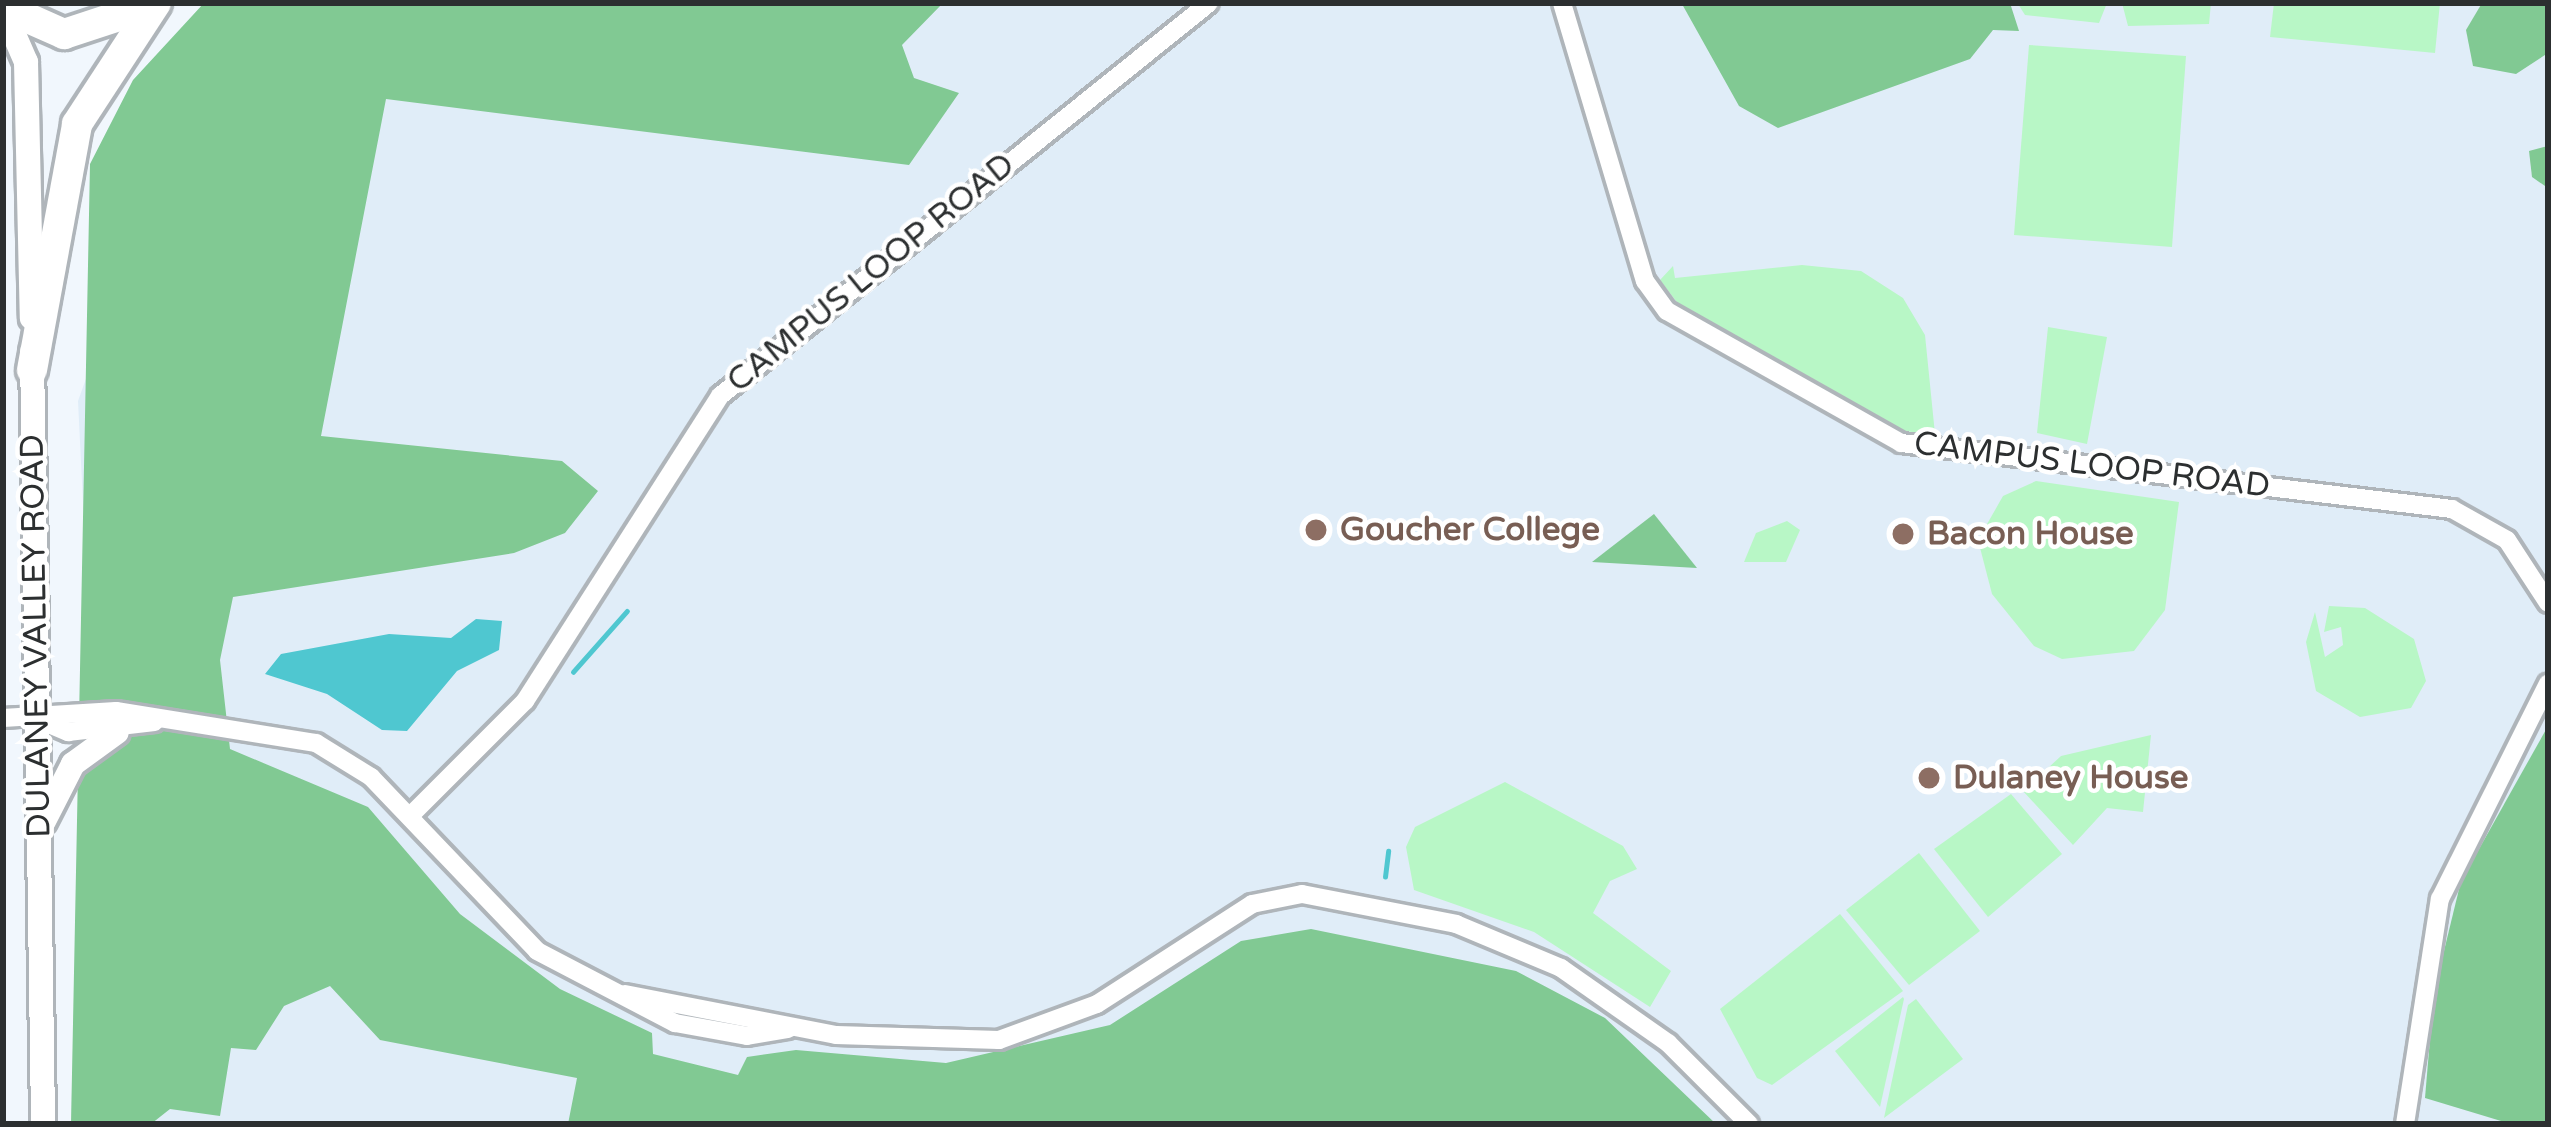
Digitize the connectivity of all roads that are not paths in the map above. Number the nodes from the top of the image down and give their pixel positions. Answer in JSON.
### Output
{"nodes":[{"id":1,"x":153,"y":3,"type":"edge"},
{"id":2,"x":1209,"y":3,"type":"edge"},
{"id":3,"x":1562,"y":3,"type":"edge"},
{"id":4,"x":3,"y":8,"type":"edge"},
{"id":5,"x":32,"y":370,"type":"junction"},
{"id":6,"x":2548,"y":603,"type":"edge"},
{"id":7,"x":2548,"y":683,"type":"edge"},
{"id":8,"x":3,"y":718,"type":"edge"},
{"id":9,"x":37,"y":719,"type":"junction"},
{"id":10,"x":165,"y":719,"type":"junction"},
{"id":11,"x":117,"y":732,"type":"junction"},
{"id":12,"x":410,"y":816,"type":"junction"},
{"id":13,"x":39,"y":835,"type":"junction"},
{"id":14,"x":43,"y":1124,"type":"edge"},
{"id":15,"x":1749,"y":1124,"type":"edge"},
{"id":16,"x":2405,"y":1124,"type":"edge"}],
"edges":[{"from":1,"to":4,"type":"highway"},
{"from":1,"to":5,"type":"highway"},
{"from":2,"to":12,"type":"street","name":"CAMPUS LOOP ROAD"},
{"from":3,"to":6,"type":"street","name":"CAMPUS LOOP ROAD"},
{"from":4,"to":5,"type":"main road","name":"DULANEY VALLEY ROAD"},
{"from":5,"to":9,"type":"main road","name":"DULANEY VALLEY ROAD"},
{"from":7,"to":16,"type":"street"},
{"from":8,"to":9,"type":"street"},
{"from":9,"to":10,"type":"street"},
{"from":9,"to":11,"type":"street"},
{"from":9,"to":13,"type":"main road","name":"DULANEY VALLEY ROAD"},
{"from":10,"to":11,"type":"street"},
{"from":10,"to":12,"type":"street"},
{"from":11,"to":13,"type":"main road"},
{"from":12,"to":15,"type":"street"},
{"from":13,"to":14,"type":"main road","name":"DULANEY VALLEY ROAD"}]}
